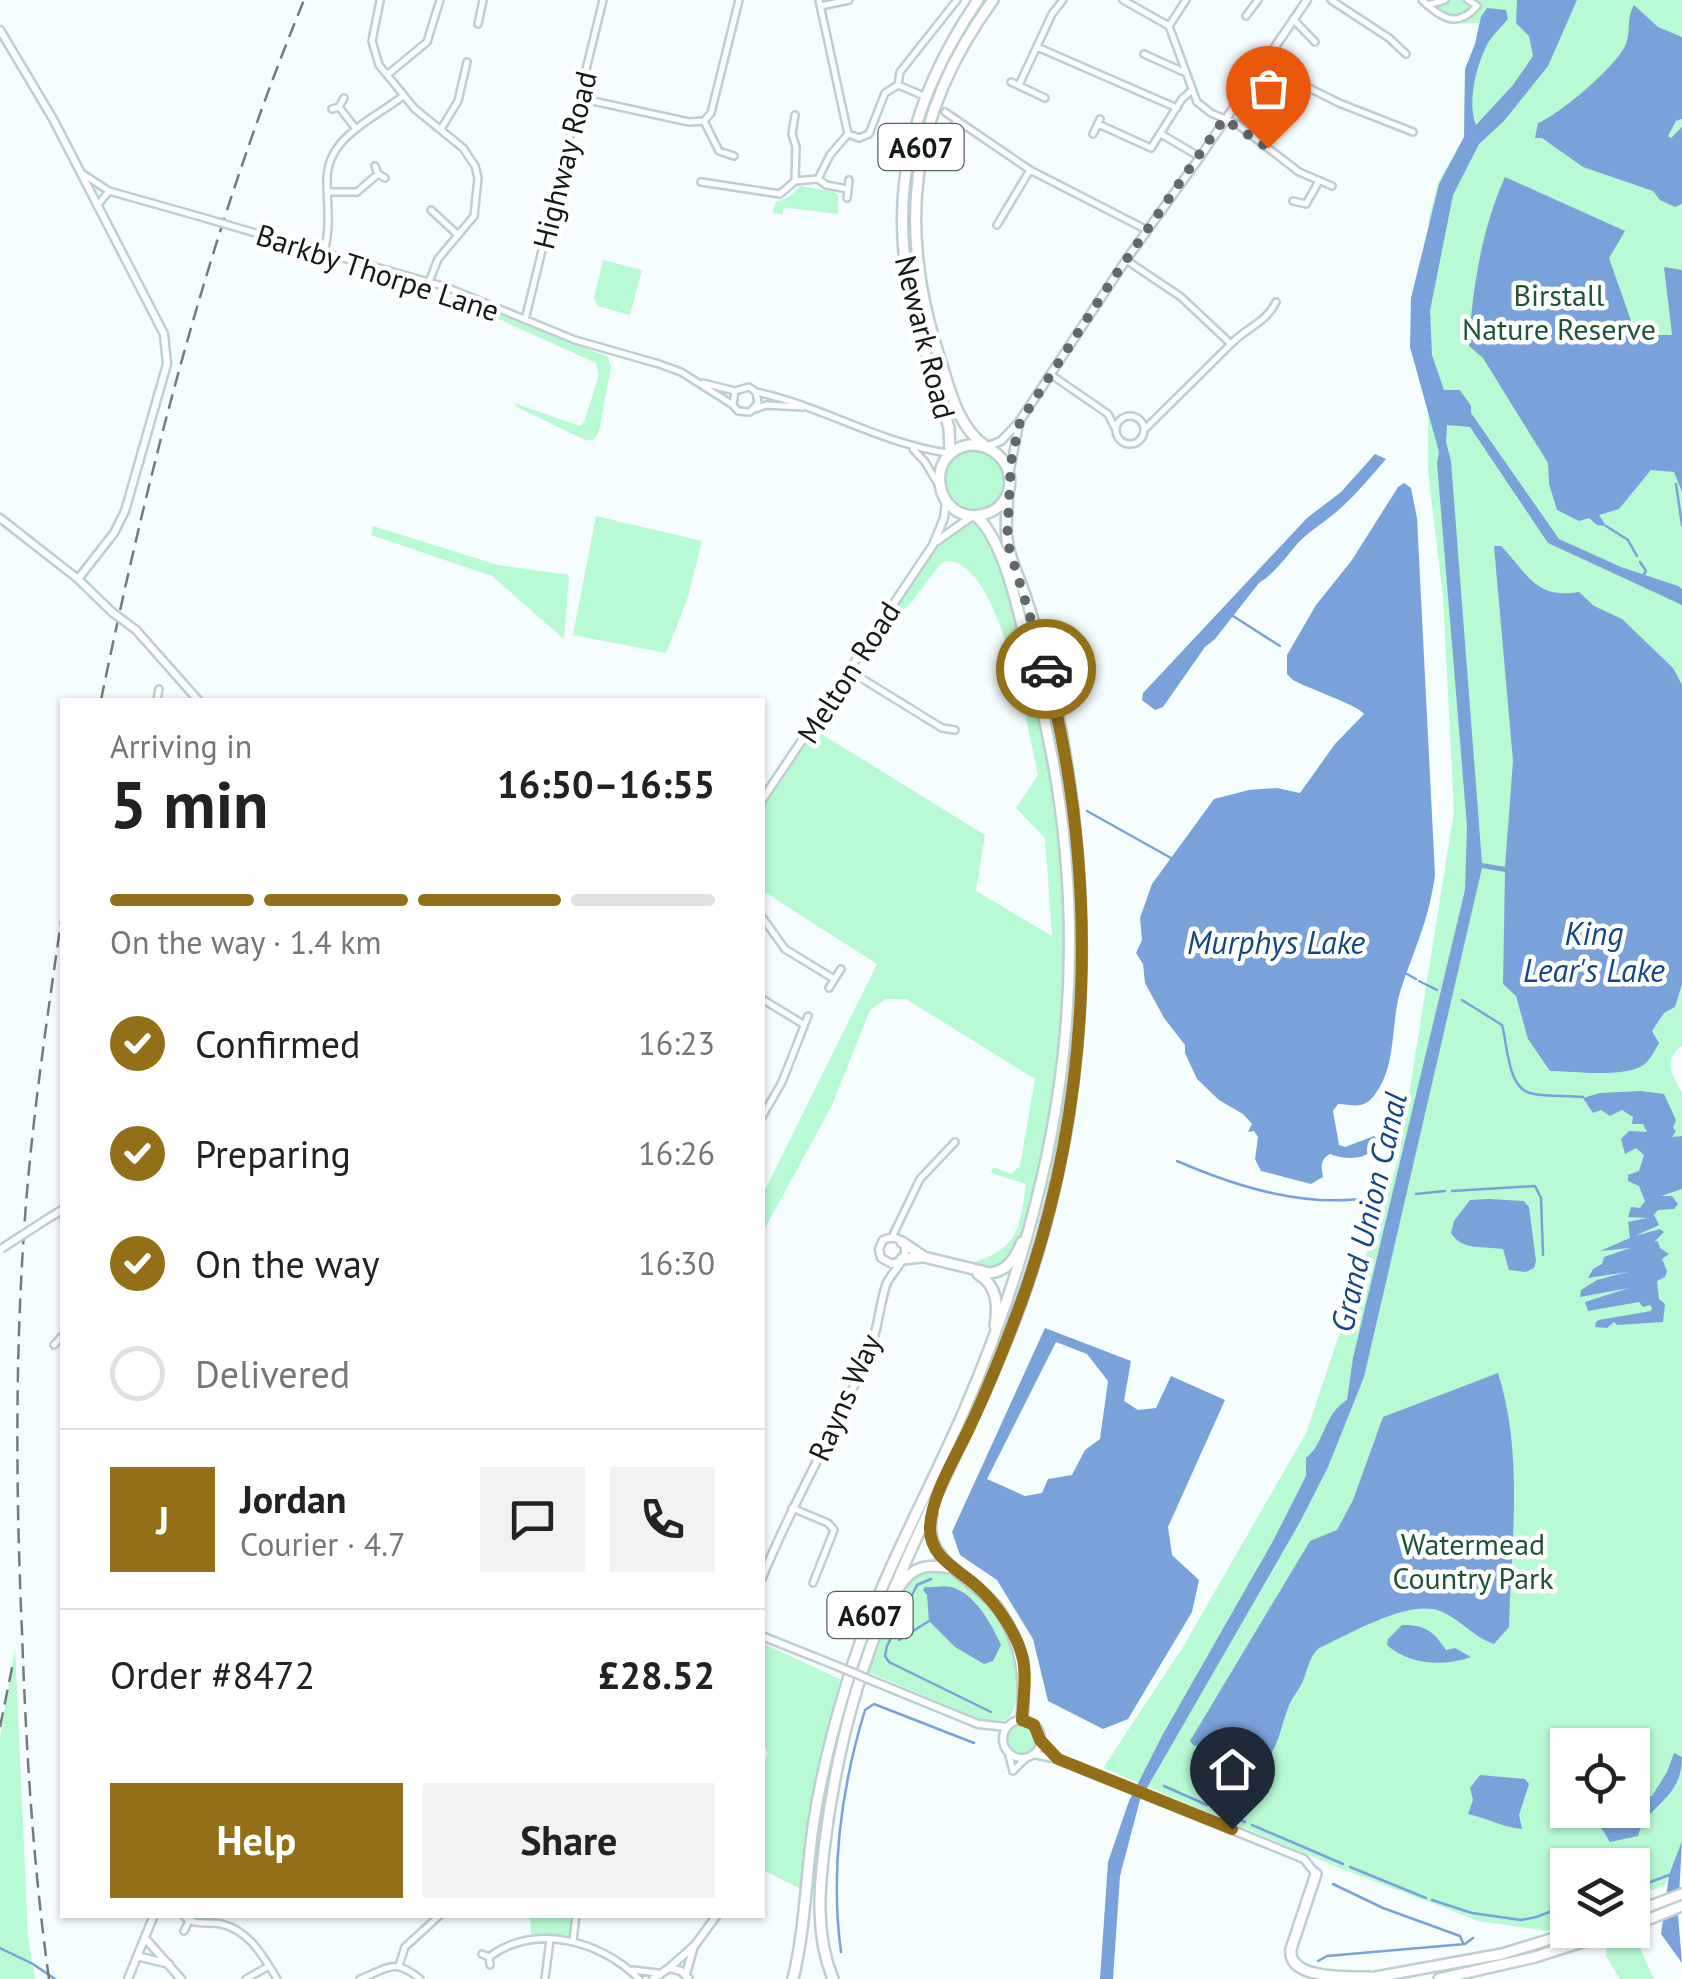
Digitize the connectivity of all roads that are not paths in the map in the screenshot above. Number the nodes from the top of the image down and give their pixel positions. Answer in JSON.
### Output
{"nodes":[{"id":1,"x":440,"y":0,"type":"edge"},
{"id":2,"x":483,"y":0,"type":"edge"},
{"id":3,"x":603,"y":0,"type":"edge"},
{"id":4,"x":739,"y":0,"type":"edge"},
{"id":5,"x":849,"y":0,"type":"edge"},
{"id":6,"x":957,"y":0,"type":"edge"},
{"id":7,"x":978,"y":0,"type":"edge"},
{"id":8,"x":993,"y":0,"type":"edge"},
{"id":9,"x":1063,"y":0,"type":"edge"},
{"id":10,"x":1123,"y":0,"type":"edge"},
{"id":11,"x":1186,"y":0,"type":"edge"},
{"id":12,"x":1258,"y":0,"type":"edge"},
{"id":13,"x":1307,"y":0,"type":"edge"},
{"id":14,"x":1331,"y":0,"type":"edge"},
{"id":15,"x":1444,"y":0,"type":"edge"},
{"id":16,"x":1468,"y":0,"type":"edge"},
{"id":17,"x":380,"y":2,"type":"edge"},
{"id":18,"x":1425,"y":2,"type":"edge"},
{"id":19,"x":820,"y":3,"type":"edge"},
{"id":20,"x":480,"y":13,"type":"junction"},
{"id":21,"x":490,"y":15,"type":"dead end"},
{"id":22,"x":1246,"y":16,"type":"dead end"},
{"id":23,"x":1293,"y":19,"type":"junction"},
{"id":24,"x":478,"y":24,"type":"dead end"},
{"id":25,"x":1169,"y":26,"type":"junction"},
{"id":26,"x":0,"y":30,"type":"edge"},
{"id":27,"x":1314,"y":42,"type":"dead end"},
{"id":28,"x":1037,"y":48,"type":"junction"},
{"id":29,"x":1144,"y":54,"type":"dead end"},
{"id":30,"x":1406,"y":54,"type":"dead end"},
{"id":31,"x":467,"y":62,"type":"dead end"},
{"id":32,"x":1261,"y":64,"type":"junction"},
{"id":33,"x":1186,"y":73,"type":"junction"},
{"id":34,"x":387,"y":75,"type":"junction"},
{"id":35,"x":1012,"y":82,"type":"dead end"},
{"id":36,"x":462,"y":85,"type":"junction"},
{"id":37,"x":898,"y":85,"type":"junction"},
{"id":38,"x":1019,"y":85,"type":"junction"},
{"id":39,"x":471,"y":87,"type":"dead end"},
{"id":40,"x":1306,"y":88,"type":"junction"},
{"id":41,"x":1192,"y":90,"type":"junction"},
{"id":42,"x":403,"y":96,"type":"junction"},
{"id":43,"x":924,"y":96,"type":"junction"},
{"id":44,"x":344,"y":98,"type":"dead end"},
{"id":45,"x":579,"y":98,"type":"junction"},
{"id":46,"x":1045,"y":98,"type":"dead end"},
{"id":47,"x":1177,"y":108,"type":"junction"},
{"id":48,"x":945,"y":112,"type":"dead end"},
{"id":49,"x":792,"y":119,"type":"dead end"},
{"id":50,"x":1224,"y":119,"type":"junction"},
{"id":51,"x":957,"y":120,"type":"junction"},
{"id":52,"x":704,"y":121,"type":"junction"},
{"id":53,"x":1281,"y":126,"type":"dead end"},
{"id":54,"x":356,"y":129,"type":"junction"},
{"id":55,"x":441,"y":130,"type":"junction"},
{"id":56,"x":1413,"y":132,"type":"dead end"},
{"id":57,"x":848,"y":134,"type":"junction"},
{"id":58,"x":1093,"y":134,"type":"dead end"},
{"id":59,"x":1161,"y":134,"type":"junction"},
{"id":60,"x":948,"y":135,"type":"dead end"},
{"id":61,"x":734,"y":156,"type":"dead end"},
{"id":62,"x":1200,"y":158,"type":"junction"},
{"id":63,"x":375,"y":166,"type":"dead end"},
{"id":64,"x":1030,"y":170,"type":"junction"},
{"id":65,"x":83,"y":174,"type":"junction"},
{"id":66,"x":378,"y":174,"type":"junction"},
{"id":67,"x":385,"y":178,"type":"dead end"},
{"id":68,"x":818,"y":179,"type":"junction"},
{"id":69,"x":849,"y":180,"type":"dead end"},
{"id":70,"x":795,"y":181,"type":"junction"},
{"id":71,"x":1319,"y":181,"type":"junction"},
{"id":72,"x":701,"y":182,"type":"dead end"},
{"id":73,"x":1332,"y":186,"type":"dead end"},
{"id":74,"x":848,"y":189,"type":"junction"},
{"id":75,"x":110,"y":191,"type":"junction"},
{"id":76,"x":328,"y":192,"type":"junction"},
{"id":77,"x":847,"y":198,"type":"dead end"},
{"id":78,"x":1294,"y":201,"type":"dead end"},
{"id":79,"x":97,"y":206,"type":"junction"},
{"id":80,"x":429,"y":208,"type":"dead end"},
{"id":81,"x":996,"y":225,"type":"dead end"},
{"id":82,"x":1147,"y":230,"type":"junction"},
{"id":83,"x":458,"y":235,"type":"junction"},
{"id":84,"x":324,"y":252,"type":"junction"},
{"id":85,"x":1126,"y":260,"type":"junction"},
{"id":86,"x":429,"y":282,"type":"junction"},
{"id":87,"x":1276,"y":302,"type":"dead end"},
{"id":88,"x":526,"y":320,"type":"junction"},
{"id":89,"x":1230,"y":344,"type":"junction"},
{"id":90,"x":1050,"y":374,"type":"junction"},
{"id":91,"x":700,"y":383,"type":"junction"},
{"id":92,"x":735,"y":390,"type":"junction"},
{"id":93,"x":756,"y":392,"type":"junction"},
{"id":94,"x":733,"y":405,"type":"junction"},
{"id":95,"x":811,"y":408,"type":"junction"},
{"id":96,"x":754,"y":410,"type":"junction"},
{"id":97,"x":1108,"y":414,"type":"junction"},
{"id":98,"x":1157,"y":415,"type":"junction"},
{"id":99,"x":1126,"y":416,"type":"junction"},
{"id":100,"x":1136,"y":417,"type":"junction"},
{"id":101,"x":1020,"y":422,"type":"junction"},
{"id":102,"x":1115,"y":428,"type":"junction"},
{"id":103,"x":1144,"y":430,"type":"junction"},
{"id":104,"x":986,"y":446,"type":"junction"},
{"id":105,"x":912,"y":448,"type":"junction"},
{"id":106,"x":949,"y":452,"type":"junction"},
{"id":107,"x":1009,"y":479,"type":"junction"},
{"id":108,"x":1008,"y":493,"type":"junction"},
{"id":109,"x":944,"y":496,"type":"junction"},
{"id":110,"x":974,"y":516,"type":"junction"},
{"id":111,"x":0,"y":518,"type":"edge"},
{"id":112,"x":933,"y":544,"type":"junction"},
{"id":113,"x":78,"y":579,"type":"junction"},
{"id":114,"x":848,"y":670,"type":"junction"},
{"id":115,"x":159,"y":689,"type":"dead end"},
{"id":116,"x":157,"y":698,"type":"edge"},
{"id":117,"x":196,"y":698,"type":"edge"},
{"id":118,"x":955,"y":730,"type":"dead end"},
{"id":119,"x":765,"y":795,"type":"edge"},
{"id":120,"x":765,"y":922,"type":"edge"},
{"id":121,"x":841,"y":970,"type":"dead end"},
{"id":122,"x":834,"y":979,"type":"junction"},
{"id":123,"x":829,"y":988,"type":"dead end"},
{"id":124,"x":765,"y":1001,"type":"edge"},
{"id":125,"x":808,"y":1016,"type":"dead end"},
{"id":126,"x":803,"y":1024,"type":"junction"},
{"id":127,"x":765,"y":1112,"type":"edge"},
{"id":128,"x":955,"y":1142,"type":"dead end"},
{"id":129,"x":60,"y":1211,"type":"edge"},
{"id":130,"x":1035,"y":1213,"type":"junction"},
{"id":131,"x":897,"y":1239,"type":"junction"},
{"id":132,"x":1,"y":1249,"type":"edge"},
{"id":133,"x":924,"y":1257,"type":"junction"},
{"id":134,"x":881,"y":1258,"type":"junction"},
{"id":135,"x":901,"y":1260,"type":"junction"},
{"id":136,"x":972,"y":1270,"type":"junction"},
{"id":137,"x":887,"y":1283,"type":"junction"},
{"id":138,"x":60,"y":1338,"type":"edge"},
{"id":139,"x":54,"y":1345,"type":"dead end"},
{"id":140,"x":989,"y":1350,"type":"junction"},
{"id":141,"x":945,"y":1480,"type":"junction"},
{"id":142,"x":792,"y":1508,"type":"junction"},
{"id":143,"x":952,"y":1568,"type":"junction"},
{"id":144,"x":765,"y":1571,"type":"edge"},
{"id":145,"x":814,"y":1583,"type":"dead end"},
{"id":146,"x":887,"y":1604,"type":"junction"},
{"id":147,"x":765,"y":1637,"type":"edge"},
{"id":148,"x":1022,"y":1720,"type":"junction"},
{"id":149,"x":978,"y":1724,"type":"junction"},
{"id":150,"x":1007,"y":1727,"type":"junction"},
{"id":151,"x":1040,"y":1740,"type":"junction"},
{"id":152,"x":1007,"y":1750,"type":"junction"},
{"id":153,"x":1030,"y":1756,"type":"junction"},
{"id":154,"x":1058,"y":1759,"type":"junction"},
{"id":155,"x":1316,"y":1874,"type":"joint"},
{"id":156,"x":1682,"y":1894,"type":"edge"},
{"id":157,"x":1650,"y":1906,"type":"edge"},
{"id":158,"x":1682,"y":1906,"type":"edge"},
{"id":159,"x":153,"y":1918,"type":"edge"},
{"id":160,"x":186,"y":1918,"type":"edge"},
{"id":161,"x":225,"y":1918,"type":"edge"},
{"id":162,"x":437,"y":1918,"type":"edge"},
{"id":163,"x":576,"y":1918,"type":"edge"},
{"id":164,"x":715,"y":1918,"type":"edge"},
{"id":165,"x":1650,"y":1919,"type":"edge"},
{"id":166,"x":189,"y":1921,"type":"junction"},
{"id":167,"x":224,"y":1924,"type":"junction"},
{"id":168,"x":184,"y":1931,"type":"dead end"},
{"id":169,"x":145,"y":1938,"type":"junction"},
{"id":170,"x":550,"y":1939,"type":"junction"},
{"id":171,"x":1550,"y":1939,"type":"edge"},
{"id":172,"x":573,"y":1941,"type":"junction"},
{"id":173,"x":695,"y":1944,"type":"junction"},
{"id":174,"x":1563,"y":1948,"type":"edge"},
{"id":175,"x":137,"y":1956,"type":"junction"},
{"id":176,"x":487,"y":1958,"type":"dead end"},
{"id":177,"x":170,"y":1965,"type":"junction"},
{"id":178,"x":268,"y":1966,"type":"junction"},
{"id":179,"x":399,"y":1966,"type":"junction"},
{"id":180,"x":668,"y":1968,"type":"junction"},
{"id":181,"x":630,"y":1970,"type":"junction"},
{"id":182,"x":655,"y":1976,"type":"edge"},
{"id":183,"x":1387,"y":1976,"type":"junction"},
{"id":184,"x":688,"y":1977,"type":"edge"},
{"id":185,"x":128,"y":1979,"type":"edge"},
{"id":186,"x":181,"y":1979,"type":"edge"},
{"id":187,"x":246,"y":1979,"type":"edge"},
{"id":188,"x":277,"y":1979,"type":"edge"},
{"id":189,"x":360,"y":1979,"type":"edge"},
{"id":190,"x":420,"y":1979,"type":"edge"},
{"id":191,"x":545,"y":1979,"type":"edge"},
{"id":192,"x":639,"y":1979,"type":"edge"},
{"id":193,"x":793,"y":1979,"type":"edge"},
{"id":194,"x":834,"y":1979,"type":"edge"},
{"id":195,"x":1365,"y":1979,"type":"edge"},
{"id":196,"x":1438,"y":1979,"type":"edge"}],
"edges":[{"from":1,"to":34,"type":"street"},
{"from":2,"to":20,"type":"street"},
{"from":3,"to":45,"type":"street","name":"Highway Road"},
{"from":4,"to":52,"type":"street"},
{"from":5,"to":19,"type":"street"},
{"from":6,"to":37,"type":"street"},
{"from":7,"to":43,"type":"highway","name":"Newark Road","number":"A607"},
{"from":8,"to":104,"type":"highway","name":"Newark Road","number":"A607"},
{"from":9,"to":28,"type":"street"},
{"from":10,"to":25,"type":"street"},
{"from":11,"to":25,"type":"street"},
{"from":12,"to":22,"type":"street"},
{"from":13,"to":23,"type":"street"},
{"from":14,"to":30,"type":"street"},
{"from":15,"to":18,"type":"street"},
{"from":16,"to":18,"type":"street"},
{"from":17,"to":34,"type":"street"},
{"from":19,"to":57,"type":"street"},
{"from":20,"to":21,"type":"street"},
{"from":20,"to":24,"type":"street"},
{"from":23,"to":27,"type":"street"},
{"from":23,"to":32,"type":"street"},
{"from":25,"to":33,"type":"street"},
{"from":26,"to":65,"type":"street","name":"Barkby Thorpe Lane"},
{"from":28,"to":38,"type":"street"},
{"from":28,"to":47,"type":"street"},
{"from":29,"to":33,"type":"street"},
{"from":31,"to":36,"type":"street"},
{"from":32,"to":40,"type":"street"},
{"from":32,"to":50,"type":"street"},
{"from":33,"to":41,"type":"street"},
{"from":34,"to":42,"type":"street"},
{"from":35,"to":38,"type":"street"},
{"from":36,"to":39,"type":"street"},
{"from":36,"to":55,"type":"street"},
{"from":37,"to":43,"type":"street"},
{"from":37,"to":57,"type":"street"},
{"from":38,"to":46,"type":"street"},
{"from":40,"to":53,"type":"street"},
{"from":40,"to":56,"type":"street"},
{"from":41,"to":47,"type":"street"},
{"from":41,"to":50,"type":"street"},
{"from":42,"to":54,"type":"street"},
{"from":42,"to":55,"type":"street"},
{"from":43,"to":106,"type":"highway","name":"Newark Road","number":"A607"},
{"from":44,"to":54,"type":"street"},
{"from":45,"to":52,"type":"street"},
{"from":45,"to":88,"type":"street","name":"Highway Road"},
{"from":47,"to":59,"type":"street"},
{"from":48,"to":51,"type":"street"},
{"from":49,"to":70,"type":"street"},
{"from":50,"to":62,"type":"street"},
{"from":50,"to":71,"type":"street"},
{"from":51,"to":60,"type":"street"},
{"from":51,"to":64,"type":"street"},
{"from":52,"to":61,"type":"street"},
{"from":54,"to":76,"type":"street"},
{"from":55,"to":83,"type":"street"},
{"from":57,"to":68,"type":"street"},
{"from":58,"to":59,"type":"street"},
{"from":59,"to":62,"type":"street"},
{"from":62,"to":82,"type":"street"},
{"from":63,"to":66,"type":"street"},
{"from":64,"to":81,"type":"street"},
{"from":64,"to":82,"type":"street"},
{"from":65,"to":75,"type":"street","name":"Barkby Thorpe Lane"},
{"from":65,"to":79,"type":"street","name":"Barkby Thorpe Lane"},
{"from":66,"to":67,"type":"street"},
{"from":66,"to":76,"type":"street"},
{"from":68,"to":70,"type":"street"},
{"from":68,"to":74,"type":"street"},
{"from":69,"to":74,"type":"street"},
{"from":70,"to":72,"type":"street"},
{"from":71,"to":73,"type":"street"},
{"from":71,"to":78,"type":"street"},
{"from":74,"to":77,"type":"street"},
{"from":75,"to":79,"type":"street"},
{"from":75,"to":84,"type":"street","name":"Barkby Thorpe Lane","bridge":true},
{"from":76,"to":84,"type":"street"},
{"from":79,"to":113,"type":"street","name":"Barkby Thorpe Lane"},
{"from":80,"to":83,"type":"street"},
{"from":82,"to":85,"type":"street"},
{"from":83,"to":86,"type":"street"},
{"from":84,"to":86,"type":"street","name":"Barkby Thorpe Lane"},
{"from":85,"to":89,"type":"street"},
{"from":85,"to":90,"type":"street"},
{"from":86,"to":88,"type":"street","name":"Barkby Thorpe Lane"},
{"from":87,"to":89,"type":"street"},
{"from":88,"to":91,"type":"street","name":"Barkby Thorpe Lane"},
{"from":89,"to":98,"type":"street"},
{"from":90,"to":97,"type":"street"},
{"from":90,"to":101,"type":"street"},
{"from":91,"to":92,"type":"street","name":"Barkby Thorpe Lane"},
{"from":91,"to":94,"type":"street","name":"Barkby Thorpe Lane"},
{"from":92,"to":93,"type":"street","name":"Barkby Thorpe Lane"},
{"from":92,"to":94,"type":"street"},
{"from":93,"to":95,"type":"street","name":"Barkby Thorpe Lane"},
{"from":93,"to":96,"type":"street"},
{"from":94,"to":96,"type":"street","name":"Barkby Thorpe Lane"},
{"from":95,"to":96,"type":"street","name":"Barkby Thorpe Lane"},
{"from":95,"to":105,"type":"street","name":"Barkby Thorpe Lane"},
{"from":97,"to":99,"type":"street"},
{"from":97,"to":102,"type":"street"},
{"from":98,"to":100,"type":"street"},
{"from":98,"to":103,"type":"street"},
{"from":99,"to":100,"type":"street"},
{"from":99,"to":102,"type":"street"},
{"from":100,"to":103,"type":"street"},
{"from":101,"to":104,"type":"street"},
{"from":101,"to":107,"type":"street"},
{"from":102,"to":103,"type":"street"},
{"from":104,"to":106,"type":"highway"},
{"from":104,"to":107,"type":"highway"},
{"from":105,"to":106,"type":"street","name":"Barkby Thorpe Lane"},
{"from":105,"to":109,"type":"street"},
{"from":106,"to":109,"type":"highway"},
{"from":107,"to":108,"type":"highway"},
{"from":108,"to":110,"type":"highway"},
{"from":108,"to":141,"type":"highway","number":"A607"},
{"from":109,"to":110,"type":"highway"},
{"from":109,"to":112,"type":"street","name":"Melton Road"},
{"from":110,"to":112,"type":"street","name":"Melton Road"},
{"from":110,"to":130,"type":"highway","number":"A607"},
{"from":111,"to":113,"type":"street"},
{"from":112,"to":114,"type":"street","name":"Melton Road"},
{"from":113,"to":117,"type":"street","bridge":true},
{"from":114,"to":118,"type":"street"},
{"from":114,"to":119,"type":"street","name":"Melton Road"},
{"from":115,"to":116,"type":"street"},
{"from":120,"to":122,"type":"street"},
{"from":121,"to":122,"type":"street"},
{"from":122,"to":123,"type":"street"},
{"from":124,"to":126,"type":"street"},
{"from":125,"to":126,"type":"street"},
{"from":126,"to":127,"type":"street"},
{"from":128,"to":131,"type":"street"},
{"from":129,"to":132,"type":"street","bridge":true},
{"from":130,"to":136,"type":"highway"},
{"from":130,"to":140,"type":"highway","number":"A607"},
{"from":131,"to":133,"type":"highway"},
{"from":131,"to":134,"type":"street"},
{"from":131,"to":135,"type":"street"},
{"from":133,"to":135,"type":"highway"},
{"from":133,"to":136,"type":"highway"},
{"from":134,"to":135,"type":"street"},
{"from":134,"to":137,"type":"street","name":"Rayns Way"},
{"from":135,"to":137,"type":"street","name":"Rayns Way"},
{"from":136,"to":140,"type":"highway"},
{"from":137,"to":142,"type":"street","name":"Rayns Way"},
{"from":138,"to":139,"type":"street"},
{"from":140,"to":193,"type":"highway","number":"A607"},
{"from":141,"to":143,"type":"highway"},
{"from":141,"to":146,"type":"highway","number":"A607"},
{"from":142,"to":144,"type":"street","name":"Rayns Way"},
{"from":142,"to":145,"type":"street"},
{"from":143,"to":146,"type":"highway"},
{"from":143,"to":148,"type":"highway"},
{"from":146,"to":194,"type":"highway","number":"A607"},
{"from":147,"to":149,"type":"street","bridge":true},
{"from":148,"to":150,"type":"street"},
{"from":148,"to":151,"type":"street"},
{"from":149,"to":150,"type":"street"},
{"from":149,"to":152,"type":"street"},
{"from":150,"to":152,"type":"street"},
{"from":151,"to":153,"type":"street"},
{"from":151,"to":154,"type":"street"},
{"from":152,"to":153,"type":"street"},
{"from":152,"to":153,"type":"street"},
{"from":153,"to":154,"type":"street"},
{"from":154,"to":155,"type":"street"},
{"from":155,"to":183,"type":"highway"},
{"from":156,"to":157,"type":"highway"},
{"from":158,"to":165,"type":"highway"},
{"from":159,"to":169,"type":"street"},
{"from":160,"to":166,"type":"street"},
{"from":161,"to":167,"type":"street"},
{"from":162,"to":179,"type":"street"},
{"from":163,"to":172,"type":"street"},
{"from":164,"to":173,"type":"street"},
{"from":166,"to":167,"type":"street"},
{"from":166,"to":168,"type":"street"},
{"from":167,"to":178,"type":"street"},
{"from":169,"to":175,"type":"street"},
{"from":169,"to":177,"type":"street"},
{"from":170,"to":172,"type":"street"},
{"from":170,"to":176,"type":"street"},
{"from":170,"to":191,"type":"street"},
{"from":171,"to":183,"type":"highway"},
{"from":172,"to":181,"type":"street"},
{"from":173,"to":180,"type":"street"},
{"from":173,"to":184,"type":"street"},
{"from":174,"to":196,"type":"highway"},
{"from":175,"to":177,"type":"street"},
{"from":175,"to":185,"type":"street"},
{"from":177,"to":186,"type":"street"},
{"from":178,"to":187,"type":"street"},
{"from":178,"to":188,"type":"street"},
{"from":179,"to":189,"type":"street"},
{"from":179,"to":190,"type":"street"},
{"from":180,"to":182,"type":"street"},
{"from":180,"to":184,"type":"street"},
{"from":181,"to":182,"type":"street"},
{"from":181,"to":192,"type":"street"},
{"from":183,"to":195,"type":"highway"}]}
